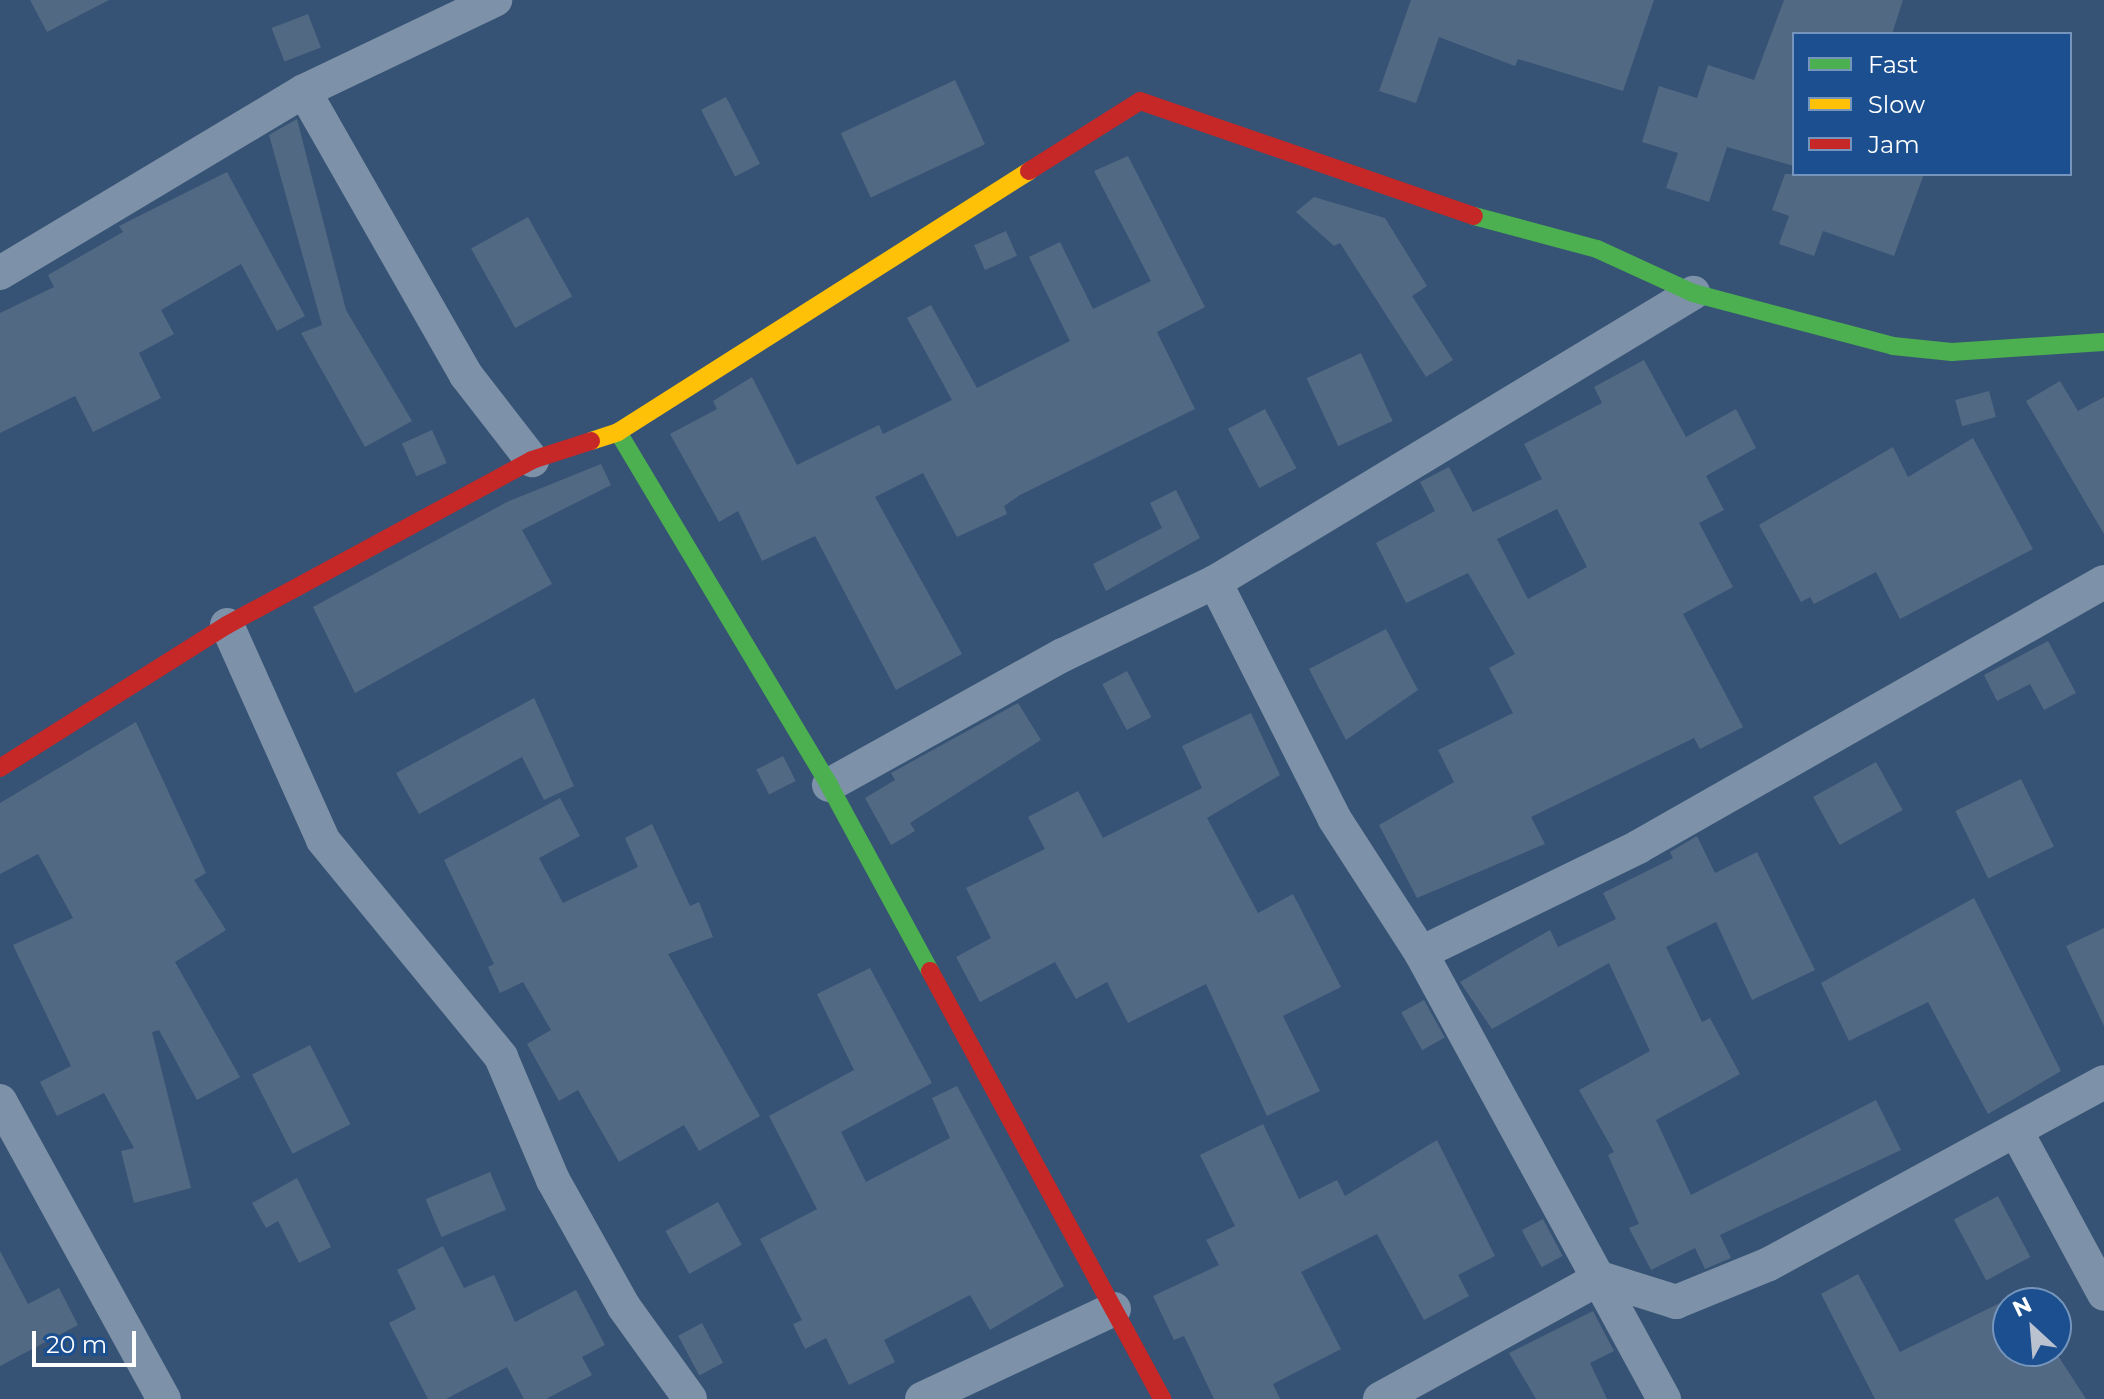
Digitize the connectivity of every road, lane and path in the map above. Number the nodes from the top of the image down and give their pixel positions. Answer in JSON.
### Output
{"nodes":[{"id":1,"x":495,"y":0,"type":"edge"},
{"id":2,"x":304,"y":91,"type":"junction"},
{"id":3,"x":0,"y":273,"type":"edge"},
{"id":4,"x":1693,"y":293,"type":"junction"},
{"id":5,"x":2104,"y":342,"type":"edge"},
{"id":6,"x":618,"y":432,"type":"junction"},
{"id":7,"x":532,"y":460,"type":"junction"},
{"id":8,"x":1215,"y":582,"type":"junction"},
{"id":9,"x":2104,"y":582,"type":"edge"},
{"id":10,"x":227,"y":625,"type":"junction"},
{"id":11,"x":0,"y":768,"type":"edge"},
{"id":12,"x":829,"y":785,"type":"junction"},
{"id":13,"x":1421,"y":953,"type":"junction"},
{"id":14,"x":2104,"y":1082,"type":"edge"},
{"id":15,"x":0,"y":1101,"type":"edge"},
{"id":16,"x":2016,"y":1131,"type":"junction"},
{"id":17,"x":1600,"y":1278,"type":"junction"},
{"id":18,"x":2104,"y":1294,"type":"edge"},
{"id":19,"x":1114,"y":1309,"type":"junction"},
{"id":20,"x":164,"y":1399,"type":"edge"},
{"id":21,"x":690,"y":1399,"type":"edge"},
{"id":22,"x":922,"y":1399,"type":"edge"},
{"id":23,"x":1162,"y":1399,"type":"edge"},
{"id":24,"x":1380,"y":1399,"type":"edge"},
{"id":25,"x":1664,"y":1399,"type":"edge"}],
"edges":[{"from":1,"to":2,"type":"street"},
{"from":2,"to":3,"type":"street"},
{"from":2,"to":7,"type":"street"},
{"from":4,"to":5,"type":"street"},
{"from":4,"to":6,"type":"street"},
{"from":4,"to":8,"type":"street"},
{"from":6,"to":7,"type":"street"},
{"from":6,"to":12,"type":"street"},
{"from":7,"to":10,"type":"street"},
{"from":8,"to":12,"type":"street"},
{"from":8,"to":13,"type":"street"},
{"from":9,"to":13,"type":"street"},
{"from":10,"to":11,"type":"street"},
{"from":10,"to":21,"type":"street"},
{"from":12,"to":19,"type":"street"},
{"from":13,"to":17,"type":"street"},
{"from":14,"to":16,"type":"street"},
{"from":15,"to":20,"type":"street"},
{"from":16,"to":17,"type":"street"},
{"from":16,"to":18,"type":"street"},
{"from":17,"to":24,"type":"street"},
{"from":17,"to":25,"type":"street"},
{"from":19,"to":22,"type":"street"},
{"from":19,"to":23,"type":"street"}]}
